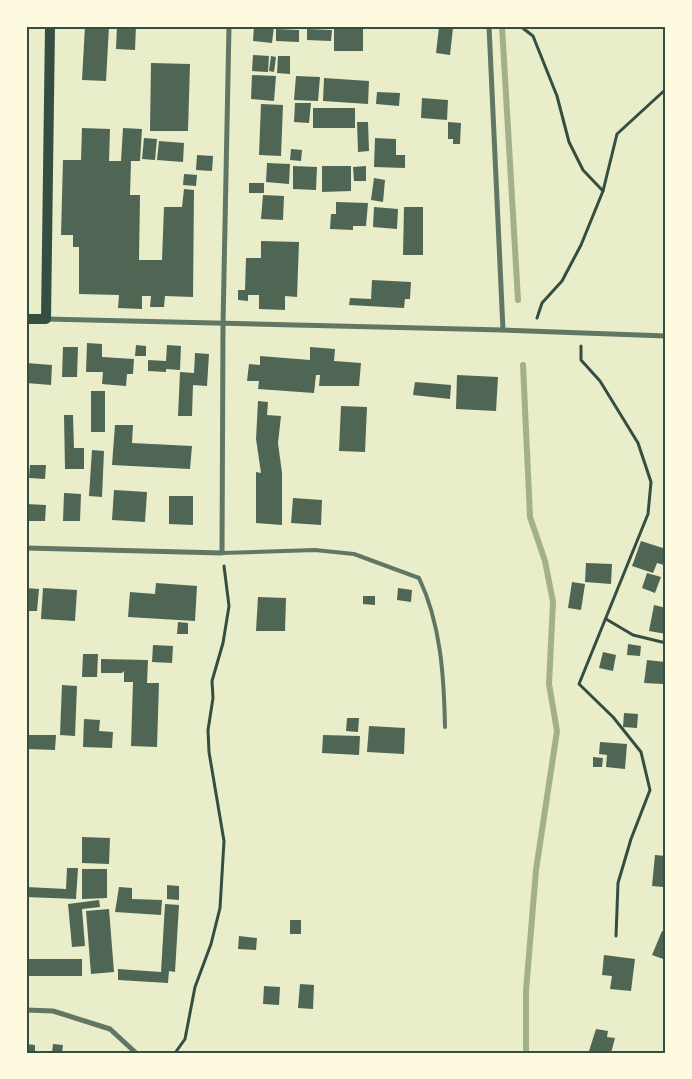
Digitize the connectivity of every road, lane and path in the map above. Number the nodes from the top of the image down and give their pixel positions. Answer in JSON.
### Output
{"nodes":[{"id":1,"x":50,"y":26,"type":"edge"},
{"id":2,"x":229,"y":26,"type":"edge"},
{"id":3,"x":489,"y":26,"type":"edge"},
{"id":4,"x":520,"y":26,"type":"edge"},
{"id":5,"x":666,"y":89,"type":"edge"},
{"id":6,"x":603,"y":191,"type":"junction"},
{"id":7,"x":26,"y":319,"type":"edge"},
{"id":8,"x":46,"y":319,"type":"junction"},
{"id":9,"x":222,"y":325,"type":"junction"},
{"id":10,"x":503,"y":330,"type":"junction"},
{"id":11,"x":533,"y":331,"type":"junction"},
{"id":12,"x":580,"y":333,"type":"junction"},
{"id":13,"x":666,"y":336,"type":"edge"},
{"id":14,"x":26,"y":548,"type":"edge"},
{"id":15,"x":222,"y":553,"type":"junction"},
{"id":16,"x":606,"y":619,"type":"junction"},
{"id":17,"x":666,"y":643,"type":"edge"},
{"id":18,"x":445,"y":727,"type":"dead end"},
{"id":19,"x":616,"y":936,"type":"dead end"},
{"id":20,"x":26,"y":1010,"type":"edge"},
{"id":21,"x":136,"y":1053,"type":"edge"},
{"id":22,"x":175,"y":1053,"type":"edge"}],
"edges":[{"from":1,"to":8,"type":"main road"},
{"from":2,"to":9,"type":"street"},
{"from":3,"to":10,"type":"street"},
{"from":4,"to":6,"type":"path"},
{"from":5,"to":6,"type":"path"},
{"from":6,"to":11,"type":"path"},
{"from":7,"to":8,"type":"main road"},
{"from":8,"to":9,"type":"street"},
{"from":9,"to":10,"type":"street"},
{"from":9,"to":15,"type":"street"},
{"from":10,"to":11,"type":"street"},
{"from":11,"to":12,"type":"street"},
{"from":12,"to":13,"type":"street"},
{"from":12,"to":16,"type":"path"},
{"from":14,"to":15,"type":"street"},
{"from":15,"to":18,"type":"lane"},
{"from":15,"to":22,"type":"path"},
{"from":16,"to":17,"type":"path"},
{"from":16,"to":19,"type":"path"},
{"from":20,"to":21,"type":"street"}]}
